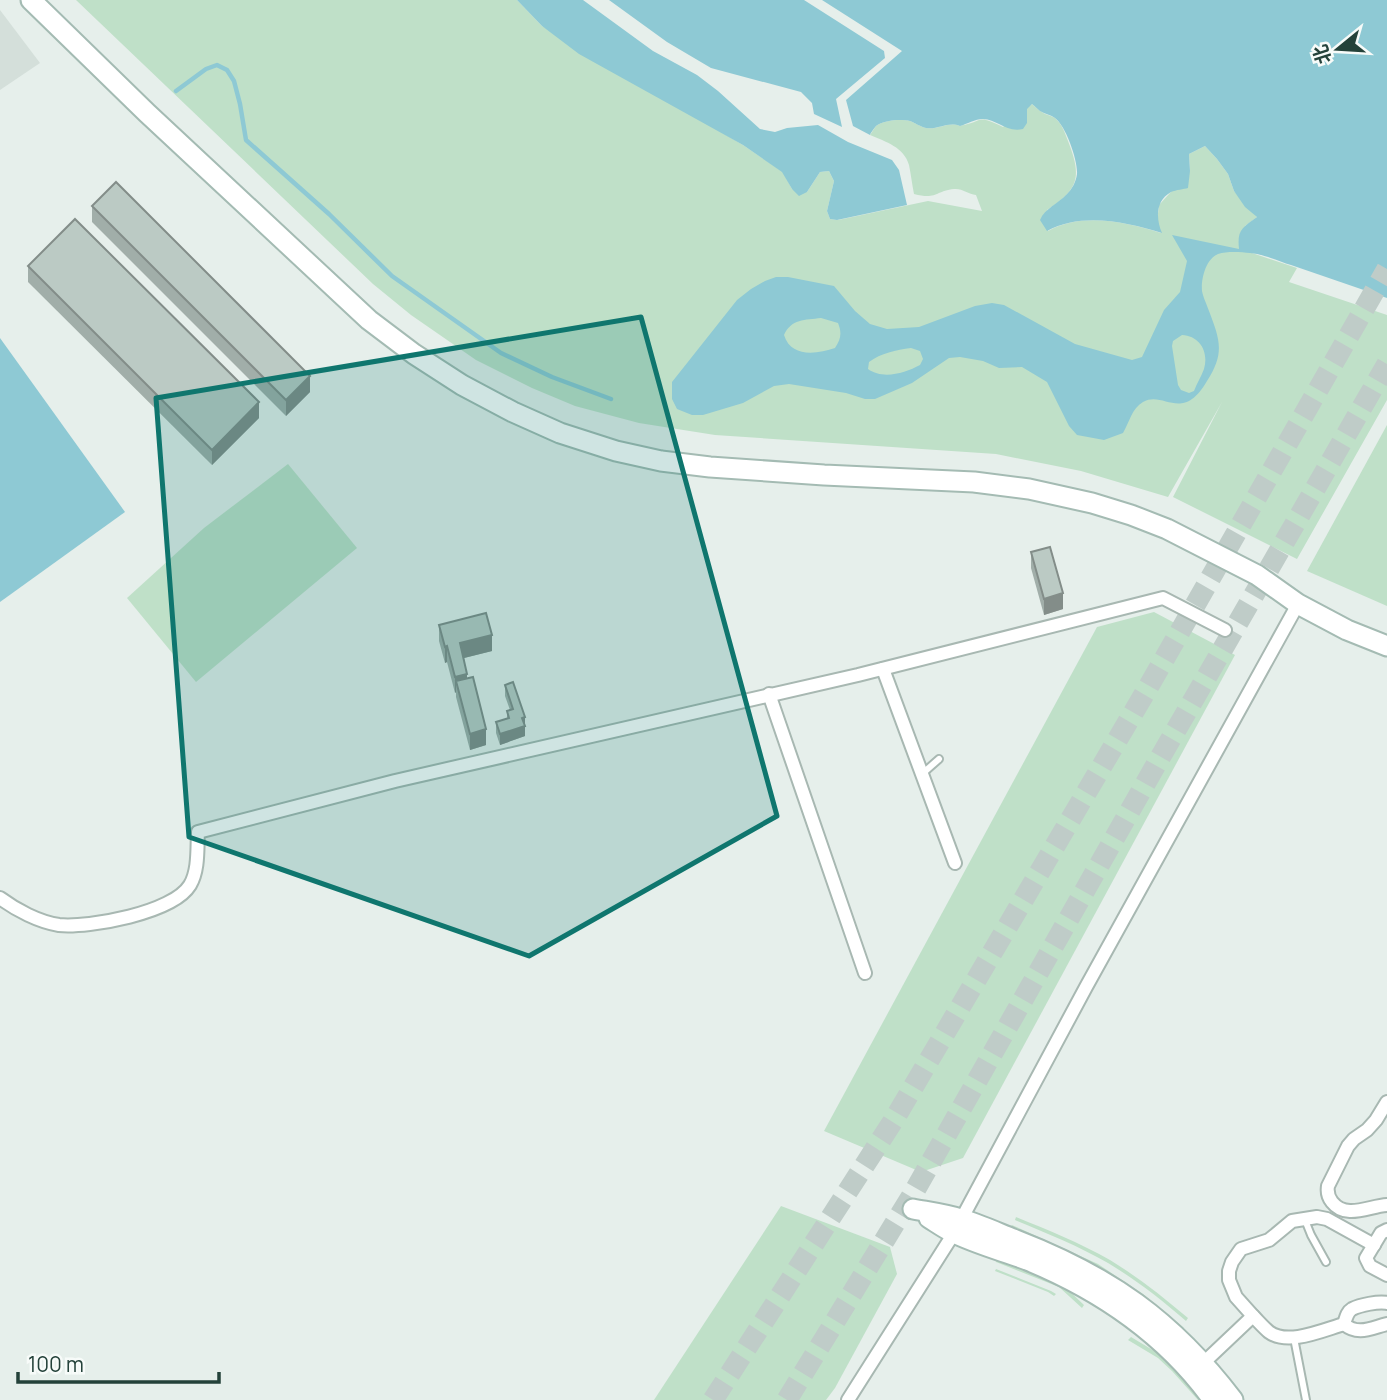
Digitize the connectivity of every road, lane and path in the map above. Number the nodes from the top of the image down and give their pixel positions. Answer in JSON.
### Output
{"nodes":[{"id":1,"x":31,"y":0,"type":"edge"},
{"id":2,"x":1298,"y":604,"type":"junction"},
{"id":3,"x":1225,"y":631,"type":"dead end"},
{"id":4,"x":1387,"y":646,"type":"edge"},
{"id":5,"x":883,"y":669,"type":"junction"},
{"id":6,"x":769,"y":695,"type":"junction"},
{"id":7,"x":939,"y":759,"type":"dead end"},
{"id":8,"x":922,"y":774,"type":"junction"},
{"id":9,"x":955,"y":863,"type":"dead end"},
{"id":10,"x":0,"y":898,"type":"edge"},
{"id":11,"x":866,"y":972,"type":"dead end"},
{"id":12,"x":1387,"y":1102,"type":"edge"},
{"id":13,"x":1387,"y":1205,"type":"edge"},
{"id":14,"x":1304,"y":1218,"type":"junction"},
{"id":15,"x":957,"y":1226,"type":"junction"},
{"id":16,"x":1387,"y":1230,"type":"edge"},
{"id":17,"x":1374,"y":1245,"type":"junction"},
{"id":18,"x":1326,"y":1262,"type":"dead end"},
{"id":19,"x":1387,"y":1276,"type":"edge"},
{"id":20,"x":1387,"y":1303,"type":"edge"},
{"id":21,"x":1253,"y":1316,"type":"junction"},
{"id":22,"x":1344,"y":1324,"type":"junction"},
{"id":23,"x":1387,"y":1324,"type":"edge"},
{"id":24,"x":1294,"y":1338,"type":"junction"},
{"id":25,"x":1197,"y":1368,"type":"junction"},
{"id":26,"x":848,"y":1400,"type":"edge"},
{"id":27,"x":1213,"y":1400,"type":"edge"},
{"id":28,"x":1233,"y":1400,"type":"edge"},
{"id":29,"x":1306,"y":1400,"type":"edge"}],
"edges":[{"from":1,"to":2,"type":"street"},
{"from":2,"to":4,"type":"street"},
{"from":2,"to":15,"type":"street"},
{"from":3,"to":5,"type":"street"},
{"from":5,"to":6,"type":"street"},
{"from":5,"to":8,"type":"street"},
{"from":6,"to":10,"type":"street"},
{"from":6,"to":11,"type":"street"},
{"from":7,"to":8,"type":"lane"},
{"from":8,"to":9,"type":"street"},
{"from":12,"to":13,"type":"street"},
{"from":14,"to":17,"type":"street"},
{"from":14,"to":18,"type":"lane"},
{"from":14,"to":21,"type":"street"},
{"from":15,"to":25,"type":"street"},
{"from":15,"to":26,"type":"street"},
{"from":16,"to":17,"type":"street"},
{"from":17,"to":19,"type":"street"},
{"from":20,"to":22,"type":"street"},
{"from":21,"to":24,"type":"street"},
{"from":21,"to":25,"type":"street"},
{"from":22,"to":23,"type":"street"},
{"from":22,"to":24,"type":"street"},
{"from":24,"to":29,"type":"lane"},
{"from":25,"to":27,"type":"street"},
{"from":25,"to":28,"type":"street"}]}
